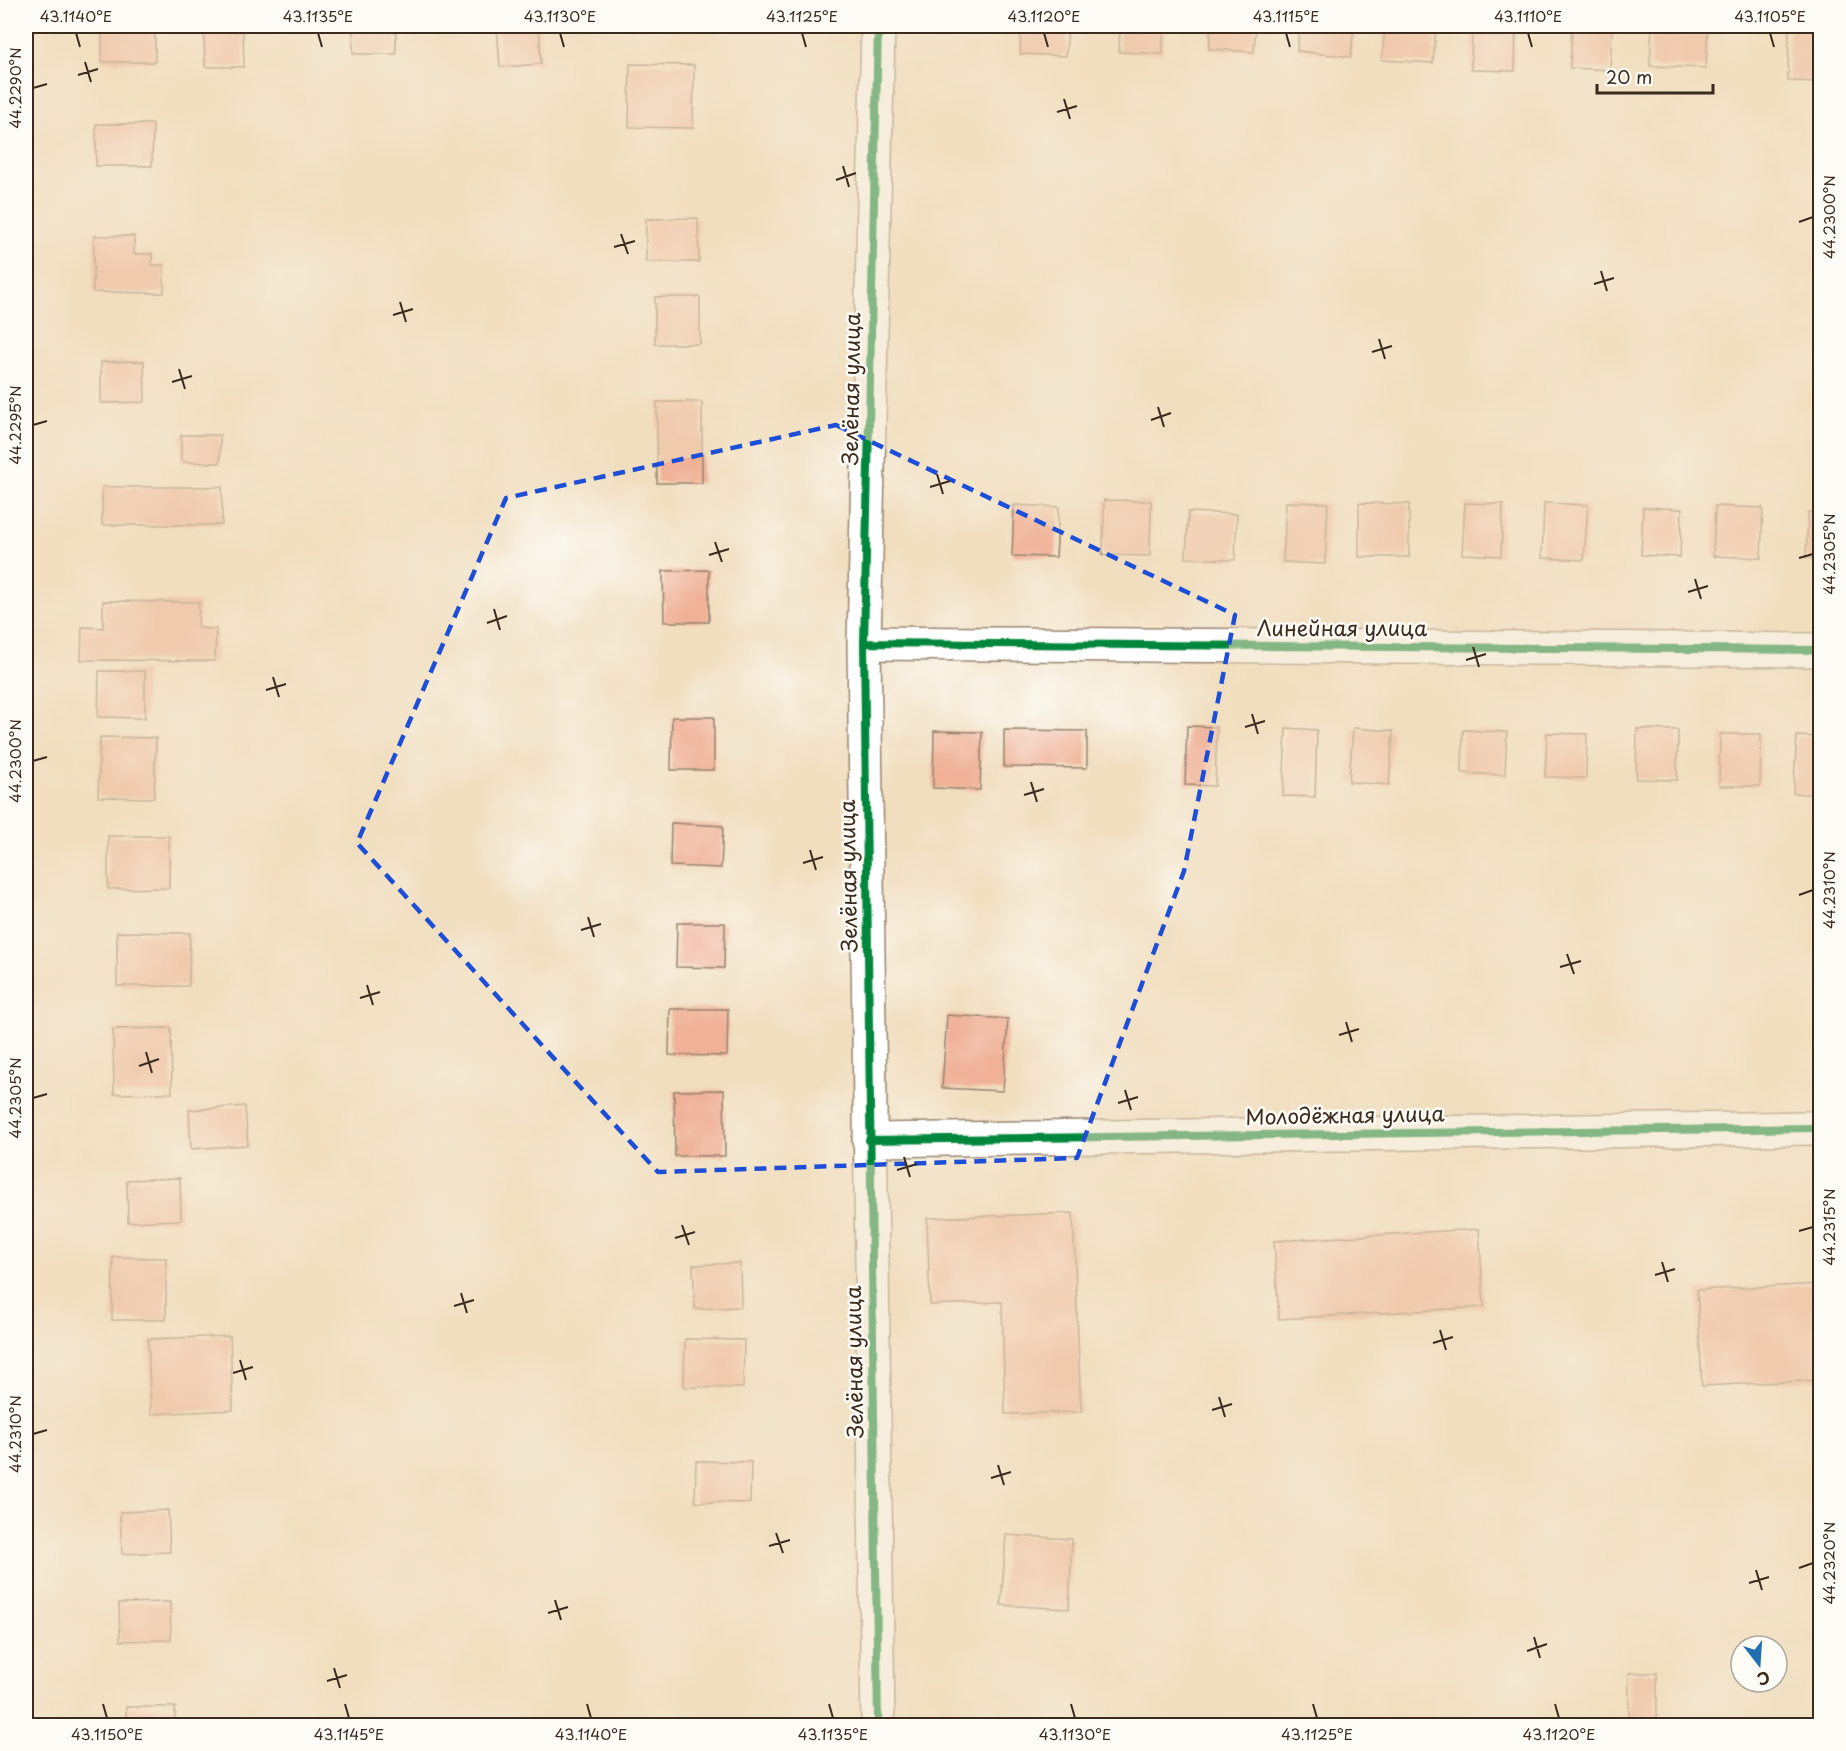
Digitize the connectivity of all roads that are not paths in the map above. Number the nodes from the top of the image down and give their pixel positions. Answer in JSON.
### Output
{"nodes":[{"id":1,"x":878,"y":26,"type":"edge"},
{"id":2,"x":864,"y":643,"type":"junction"},
{"id":3,"x":1821,"y":650,"type":"edge"},
{"id":4,"x":1821,"y":1128,"type":"edge"},
{"id":5,"x":869,"y":1140,"type":"junction"},
{"id":6,"x":878,"y":1725,"type":"edge"}],
"edges":[{"from":1,"to":2,"type":"street","name":"Зелёная улица"},
{"from":2,"to":3,"type":"street","name":"Линейная улица"},
{"from":2,"to":5,"type":"street","name":"Зелёная улица"},
{"from":4,"to":5,"type":"street","name":"Молодёжная улица"},
{"from":5,"to":6,"type":"street","name":"Зелёная улица"}]}
